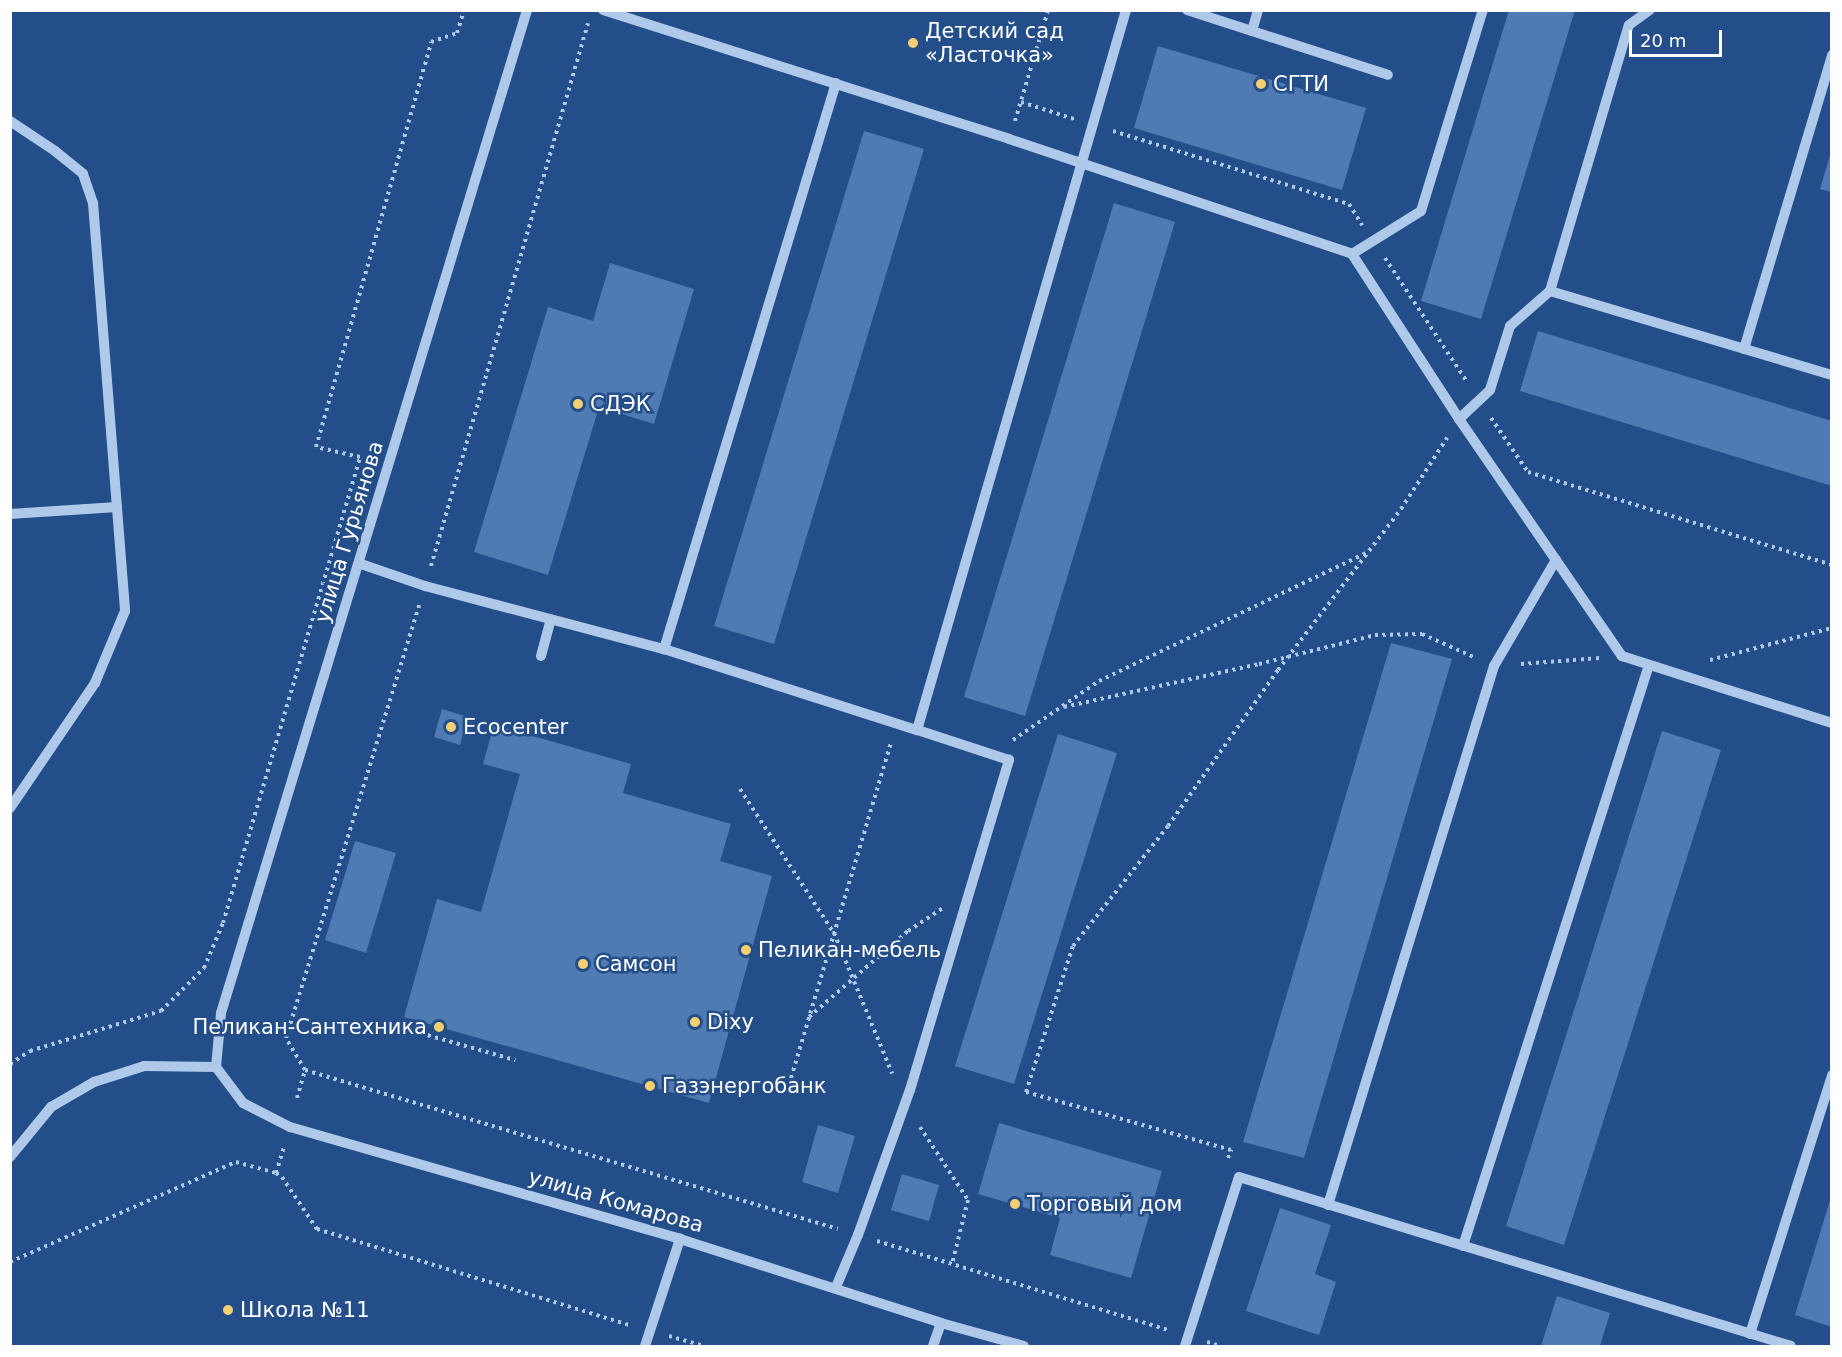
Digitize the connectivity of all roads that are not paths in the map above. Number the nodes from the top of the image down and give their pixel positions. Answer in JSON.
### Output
{"nodes":[{"id":1,"x":527,"y":10,"type":"edge"},
{"id":2,"x":603,"y":10,"type":"edge"},
{"id":3,"x":1126,"y":10,"type":"edge"},
{"id":4,"x":1187,"y":10,"type":"edge"},
{"id":5,"x":1258,"y":10,"type":"edge"},
{"id":6,"x":1483,"y":10,"type":"edge"},
{"id":7,"x":1650,"y":10,"type":"edge"},
{"id":8,"x":1252,"y":31,"type":"junction"},
{"id":9,"x":1832,"y":55,"type":"edge"},
{"id":10,"x":1388,"y":75,"type":"dead end"},
{"id":11,"x":836,"y":83,"type":"junction"},
{"id":12,"x":10,"y":121,"type":"edge"},
{"id":13,"x":1080,"y":164,"type":"junction"},
{"id":14,"x":1352,"y":254,"type":"junction"},
{"id":15,"x":1550,"y":291,"type":"junction"},
{"id":16,"x":1744,"y":349,"type":"junction"},
{"id":17,"x":1832,"y":375,"type":"edge"},
{"id":18,"x":1458,"y":419,"type":"junction"},
{"id":19,"x":117,"y":507,"type":"junction"},
{"id":20,"x":10,"y":514,"type":"edge"},
{"id":21,"x":1556,"y":560,"type":"junction"},
{"id":22,"x":360,"y":564,"type":"junction"},
{"id":23,"x":551,"y":619,"type":"junction"},
{"id":24,"x":664,"y":649,"type":"junction"},
{"id":25,"x":541,"y":656,"type":"dead end"},
{"id":26,"x":1649,"y":665,"type":"junction"},
{"id":27,"x":1832,"y":723,"type":"edge"},
{"id":28,"x":917,"y":730,"type":"junction"},
{"id":29,"x":10,"y":808,"type":"edge"},
{"id":30,"x":216,"y":1067,"type":"junction"},
{"id":31,"x":1832,"y":1075,"type":"edge"},
{"id":32,"x":10,"y":1157,"type":"edge"},
{"id":33,"x":1328,"y":1205,"type":"junction"},
{"id":34,"x":680,"y":1239,"type":"junction"},
{"id":35,"x":1463,"y":1246,"type":"junction"},
{"id":36,"x":836,"y":1287,"type":"junction"},
{"id":37,"x":941,"y":1323,"type":"junction"},
{"id":38,"x":1750,"y":1334,"type":"junction"},
{"id":39,"x":1186,"y":1341,"type":"edge"},
{"id":40,"x":645,"y":1347,"type":"edge"},
{"id":41,"x":933,"y":1347,"type":"edge"},
{"id":42,"x":1024,"y":1347,"type":"edge"},
{"id":43,"x":1791,"y":1347,"type":"edge"}],
"edges":[{"from":1,"to":22,"type":"street","name":"улица Гурьянова"},
{"from":2,"to":11,"type":"street"},
{"from":3,"to":13,"type":"street"},
{"from":4,"to":8,"type":"street"},
{"from":5,"to":8,"type":"street"},
{"from":6,"to":14,"type":"street"},
{"from":7,"to":15,"type":"street"},
{"from":8,"to":10,"type":"street"},
{"from":9,"to":16,"type":"street"},
{"from":11,"to":13,"type":"street"},
{"from":11,"to":24,"type":"street"},
{"from":12,"to":19,"type":"street"},
{"from":13,"to":14,"type":"street"},
{"from":13,"to":28,"type":"street"},
{"from":14,"to":18,"type":"street"},
{"from":15,"to":16,"type":"street"},
{"from":15,"to":18,"type":"street"},
{"from":16,"to":17,"type":"street"},
{"from":18,"to":21,"type":"street"},
{"from":19,"to":20,"type":"street"},
{"from":19,"to":29,"type":"street"},
{"from":21,"to":26,"type":"street"},
{"from":21,"to":33,"type":"street"},
{"from":22,"to":23,"type":"street"},
{"from":22,"to":30,"type":"street","name":"улица Гурьянова"},
{"from":23,"to":24,"type":"street"},
{"from":23,"to":25,"type":"street"},
{"from":24,"to":28,"type":"street"},
{"from":26,"to":27,"type":"street"},
{"from":26,"to":35,"type":"street"},
{"from":28,"to":36,"type":"street"},
{"from":30,"to":32,"type":"street"},
{"from":30,"to":34,"type":"street","name":"улица Комарова"},
{"from":31,"to":38,"type":"street"},
{"from":33,"to":35,"type":"street"},
{"from":33,"to":39,"type":"street"},
{"from":34,"to":36,"type":"street","name":"улица Комарова"},
{"from":34,"to":40,"type":"street"},
{"from":35,"to":38,"type":"street"},
{"from":36,"to":37,"type":"street","name":"улица Комарова"},
{"from":37,"to":41,"type":"street"},
{"from":37,"to":42,"type":"street","name":"улица Комарова"},
{"from":38,"to":43,"type":"street"}]}
